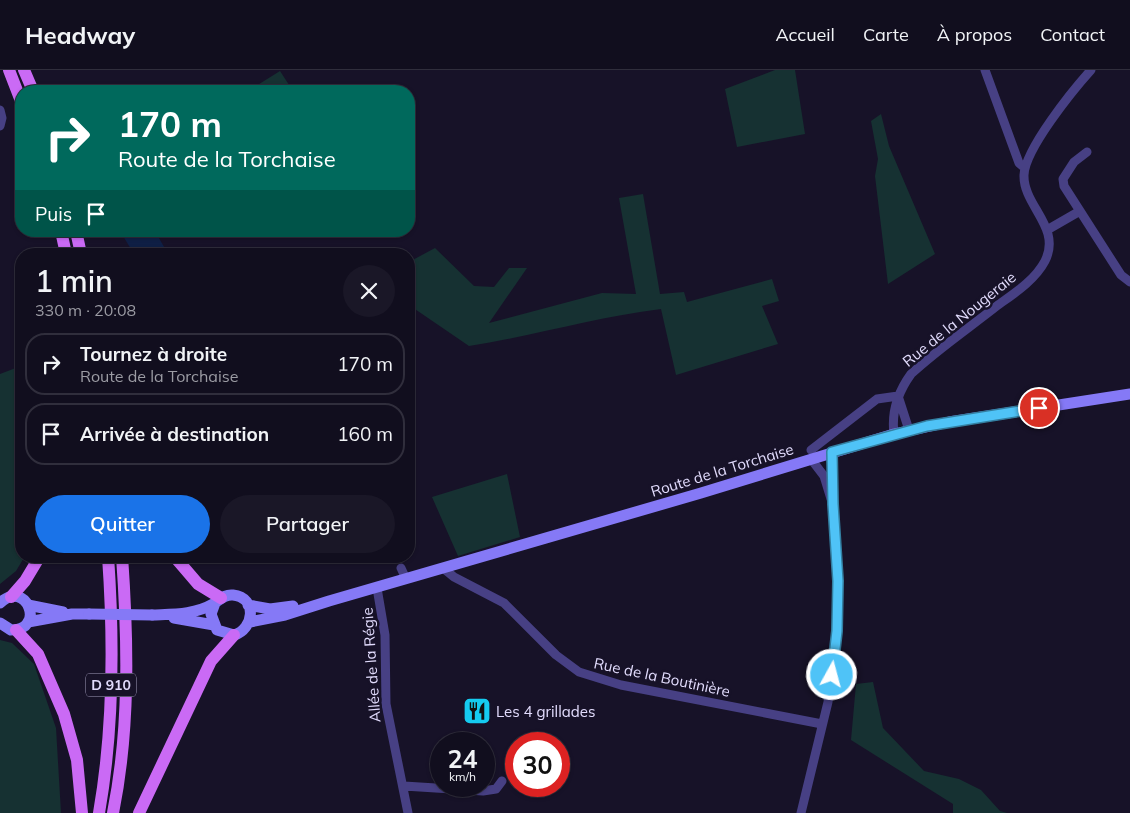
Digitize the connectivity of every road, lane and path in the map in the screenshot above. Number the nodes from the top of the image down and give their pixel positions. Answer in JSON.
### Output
{"nodes":[{"id":1,"x":9,"y":70,"type":"edge"},
{"id":2,"x":24,"y":70,"type":"edge"},
{"id":3,"x":985,"y":70,"type":"edge"},
{"id":4,"x":1091,"y":70,"type":"edge"},
{"id":5,"x":30,"y":85,"type":"edge"},
{"id":6,"x":15,"y":86,"type":"edge"},
{"id":7,"x":0,"y":110,"type":"edge"},
{"id":8,"x":0,"y":126,"type":"edge"},
{"id":9,"x":1087,"y":152,"type":"dead end"},
{"id":10,"x":1025,"y":168,"type":"junction"},
{"id":11,"x":1080,"y":211,"type":"junction"},
{"id":12,"x":1047,"y":230,"type":"junction"},
{"id":13,"x":1130,"y":282,"type":"edge"},
{"id":14,"x":1130,"y":394,"type":"edge"},
{"id":15,"x":898,"y":396,"type":"junction"},
{"id":16,"x":909,"y":430,"type":"junction"},
{"id":17,"x":894,"y":434,"type":"junction"},
{"id":18,"x":832,"y":452,"type":"junction"},
{"id":19,"x":811,"y":455,"type":"junction"},
{"id":20,"x":833,"y":504,"type":"junction"},
{"id":21,"x":36,"y":563,"type":"edge"},
{"id":22,"x":108,"y":563,"type":"edge"},
{"id":23,"x":122,"y":563,"type":"edge"},
{"id":24,"x":180,"y":563,"type":"edge"},
{"id":25,"x":443,"y":568,"type":"junction"},
{"id":26,"x":377,"y":588,"type":"junction"},
{"id":27,"x":218,"y":600,"type":"junction"},
{"id":28,"x":3,"y":601,"type":"edge"},
{"id":29,"x":329,"y":601,"type":"junction"},
{"id":30,"x":28,"y":605,"type":"junction"},
{"id":31,"x":248,"y":605,"type":"junction"},
{"id":32,"x":72,"y":614,"type":"junction"},
{"id":33,"x":152,"y":615,"type":"junction"},
{"id":34,"x":28,"y":622,"type":"junction"},
{"id":35,"x":250,"y":622,"type":"junction"},
{"id":36,"x":0,"y":623,"type":"edge"},
{"id":37,"x":214,"y":625,"type":"junction"},
{"id":38,"x":16,"y":630,"type":"junction"},
{"id":39,"x":234,"y":635,"type":"junction"},
{"id":40,"x":822,"y":724,"type":"junction"},
{"id":41,"x":502,"y":781,"type":"dead end"},
{"id":42,"x":404,"y":786,"type":"junction"},
{"id":43,"x":82,"y":813,"type":"edge"},
{"id":44,"x":98,"y":813,"type":"edge"},
{"id":45,"x":113,"y":813,"type":"edge"},
{"id":46,"x":139,"y":813,"type":"edge"},
{"id":47,"x":408,"y":813,"type":"edge"},
{"id":48,"x":801,"y":813,"type":"edge"}],
"edges":[{"from":1,"to":6,"type":"main road"},
{"from":2,"to":5,"type":"main road"},
{"from":3,"to":10,"type":"street"},
{"from":4,"to":10,"type":"street"},
{"from":7,"to":8,"type":"street"},
{"from":9,"to":11,"type":"street"},
{"from":10,"to":12,"type":"street","name":"Rue de la Nougeraie"},
{"from":11,"to":12,"type":"street"},
{"from":11,"to":13,"type":"street"},
{"from":12,"to":15,"type":"street","name":"Rue de la Nougeraie"},
{"from":14,"to":16,"type":"main road","name":"Route de la Torchaise"},
{"from":15,"to":16,"type":"street"},
{"from":15,"to":17,"type":"street"},
{"from":15,"to":19,"type":"street"},
{"from":16,"to":17,"type":"main road","name":"Route de la Torchaise"},
{"from":17,"to":18,"type":"main road","name":"Route de la Torchaise"},
{"from":18,"to":19,"type":"main road","name":"Route de la Torchaise"},
{"from":18,"to":20,"type":"street"},
{"from":19,"to":20,"type":"street"},
{"from":19,"to":25,"type":"main road","name":"Route de la Torchaise"},
{"from":20,"to":40,"type":"street"},
{"from":21,"to":28,"type":"main road"},
{"from":22,"to":44,"type":"main road","number":"D 910"},
{"from":23,"to":45,"type":"main road","number":"D 910"},
{"from":24,"to":27,"type":"main road"},
{"from":25,"to":26,"type":"main road","name":"Route de la Torchaise"},
{"from":25,"to":40,"type":"street","name":"Rue de la Boutinière"},
{"from":26,"to":29,"type":"main road","name":"Route de la Torchaise"},
{"from":26,"to":42,"type":"street","name":"Allée de la Régie"},
{"from":27,"to":31,"type":"main road"},
{"from":27,"to":33,"type":"main road"},
{"from":27,"to":37,"type":"main road"},
{"from":28,"to":30,"type":"main road"},
{"from":29,"to":31,"type":"main road","name":"Route de la Torchaise"},
{"from":29,"to":35,"type":"main road","name":"Route de la Torchaise"},
{"from":30,"to":32,"type":"main road"},
{"from":30,"to":34,"type":"main road"},
{"from":31,"to":35,"type":"main road"},
{"from":32,"to":33,"type":"main road","bridge":true},
{"from":32,"to":34,"type":"main road"},
{"from":33,"to":37,"type":"main road"},
{"from":34,"to":38,"type":"main road"},
{"from":35,"to":39,"type":"main road"},
{"from":36,"to":38,"type":"main road"},
{"from":37,"to":39,"type":"main road"},
{"from":38,"to":43,"type":"main road"},
{"from":39,"to":46,"type":"main road"},
{"from":40,"to":48,"type":"street"},
{"from":41,"to":42,"type":"street"},
{"from":42,"to":47,"type":"street","name":"Allée de la Régie"}]}
